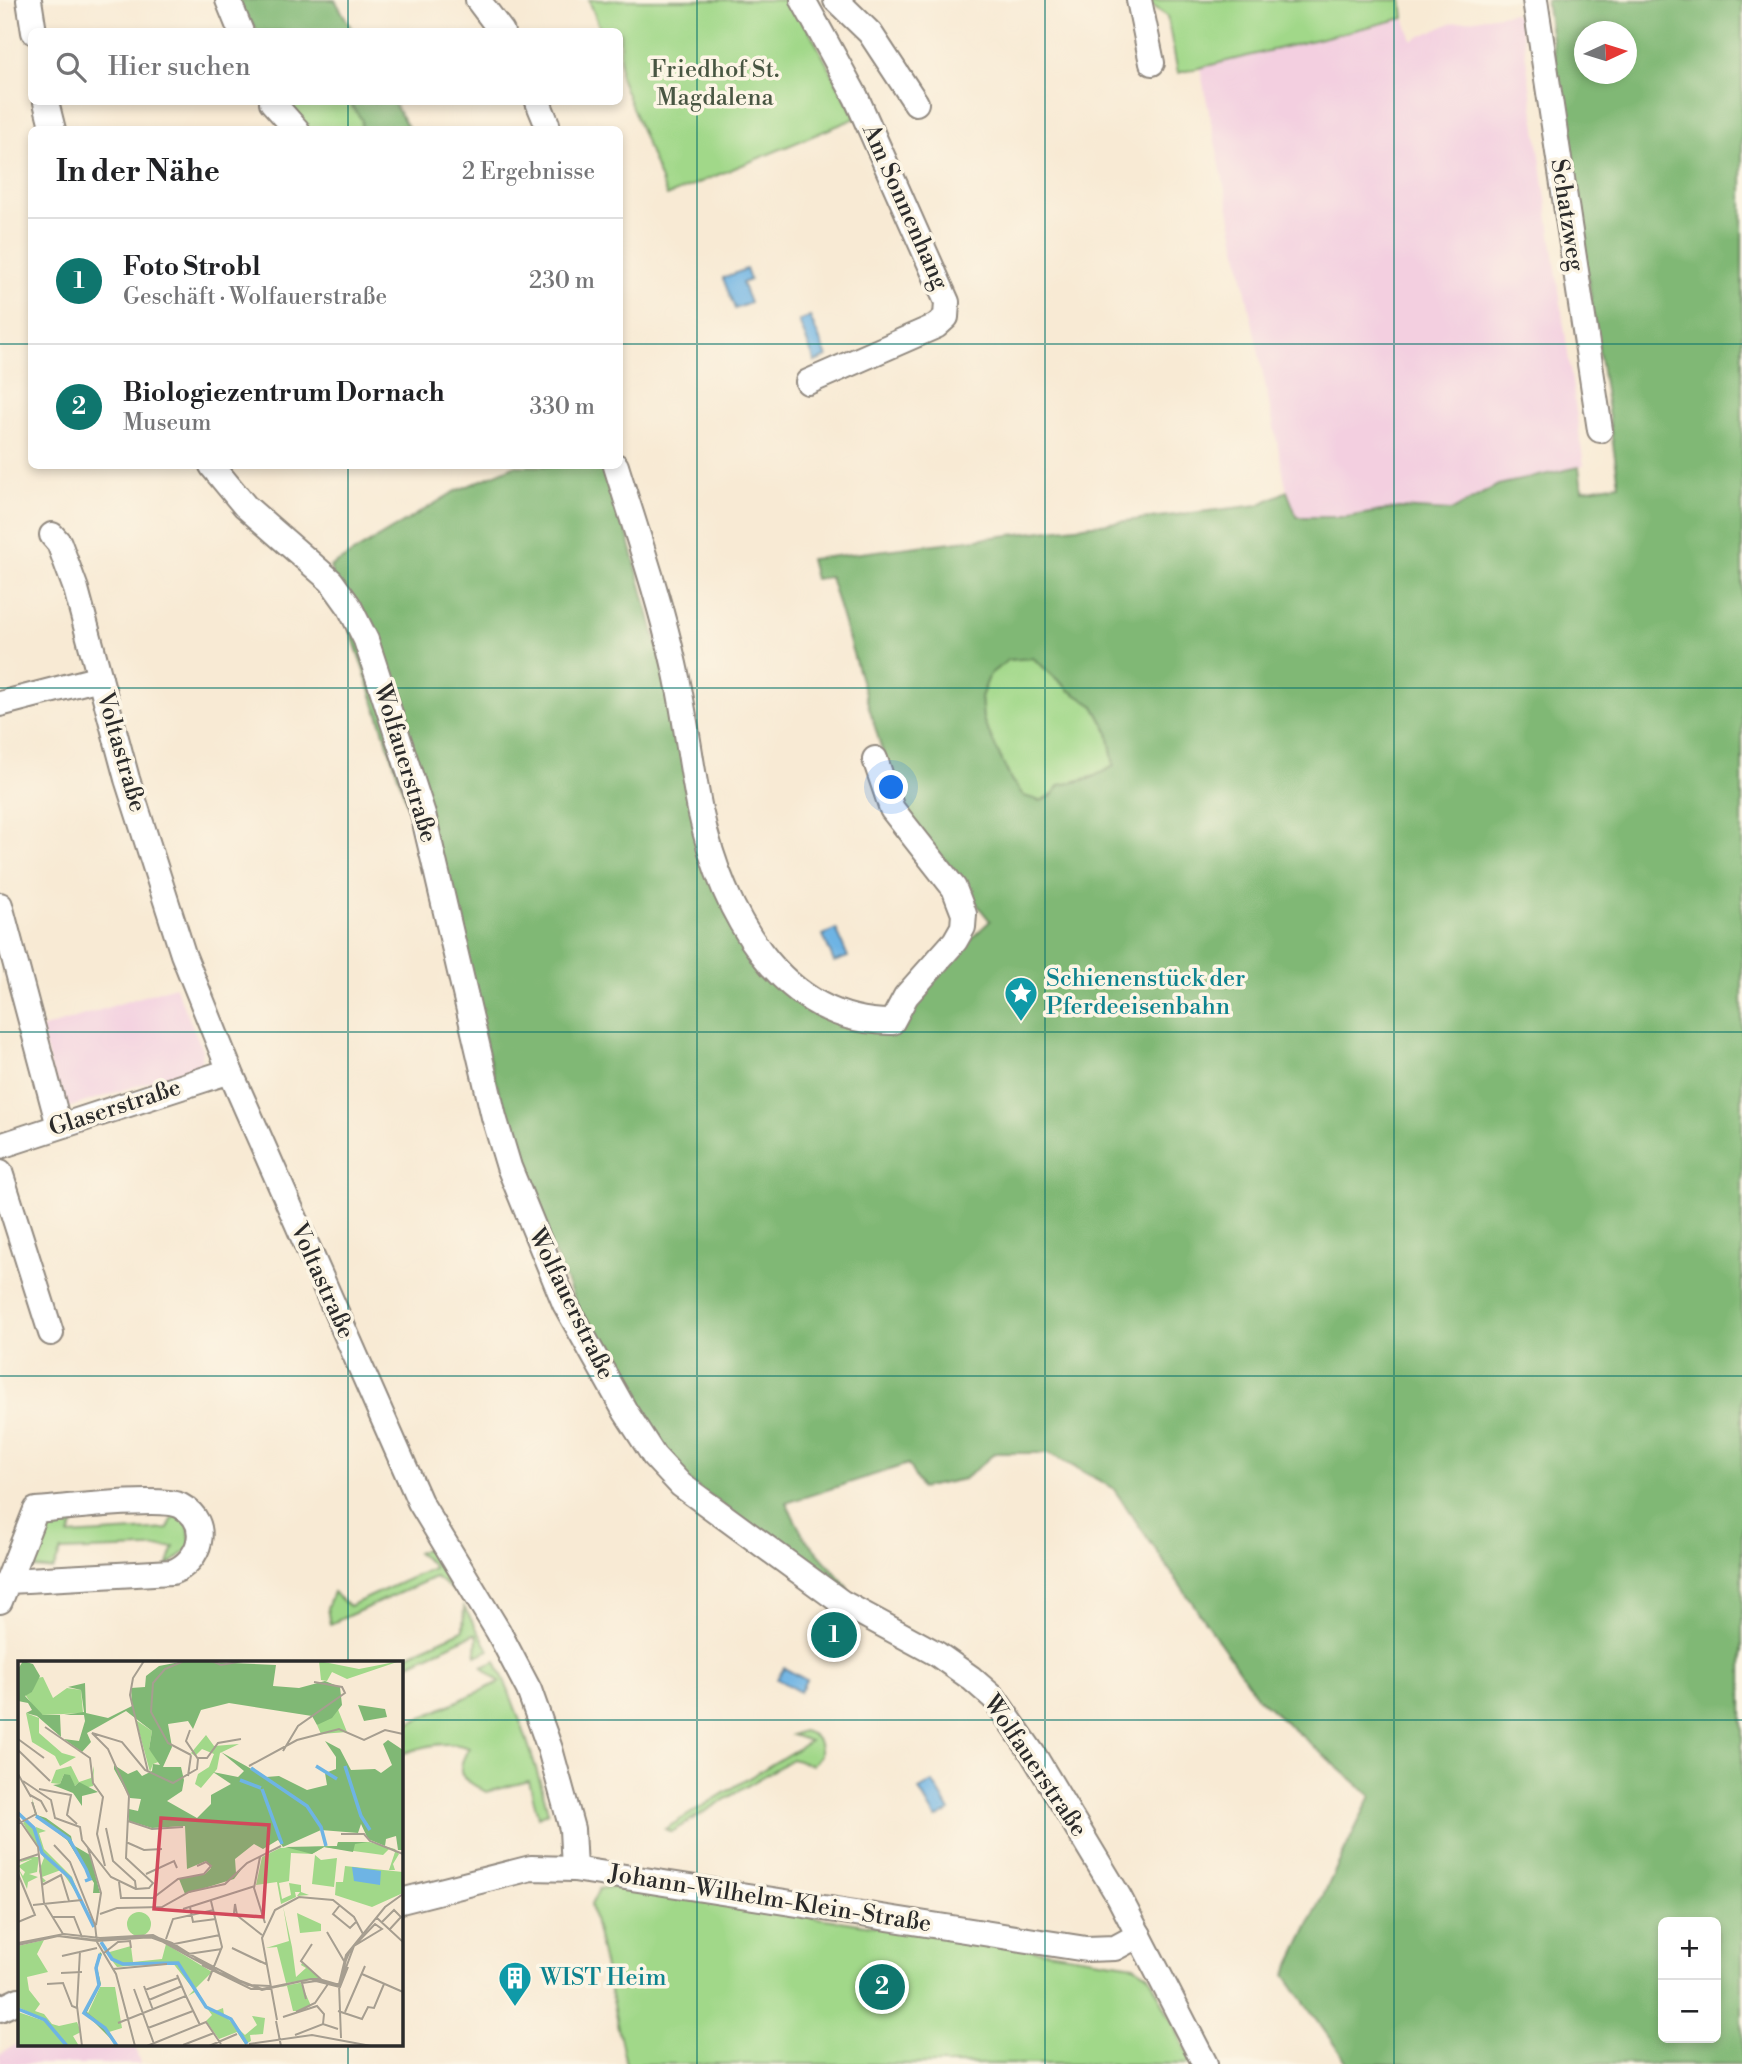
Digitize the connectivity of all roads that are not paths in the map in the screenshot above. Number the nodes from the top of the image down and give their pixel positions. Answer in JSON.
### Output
{"nodes":[{"id":1,"x":29,"y":0,"type":"edge"},
{"id":2,"x":229,"y":0,"type":"edge"},
{"id":3,"x":478,"y":0,"type":"edge"},
{"id":4,"x":803,"y":0,"type":"edge"},
{"id":5,"x":836,"y":0,"type":"edge"},
{"id":6,"x":1139,"y":0,"type":"edge"},
{"id":7,"x":1535,"y":0,"type":"edge"},
{"id":8,"x":33,"y":28,"type":"edge"},
{"id":9,"x":240,"y":28,"type":"edge"},
{"id":10,"x":499,"y":28,"type":"edge"},
{"id":11,"x":1152,"y":63,"type":"dead end"},
{"id":12,"x":916,"y":103,"type":"dead end"},
{"id":13,"x":47,"y":105,"type":"edge"},
{"id":14,"x":275,"y":105,"type":"edge"},
{"id":15,"x":52,"y":126,"type":"edge"},
{"id":16,"x":293,"y":126,"type":"edge"},
{"id":17,"x":808,"y":382,"type":"dead end"},
{"id":18,"x":1600,"y":430,"type":"dead end"},
{"id":19,"x":215,"y":469,"type":"edge"},
{"id":20,"x":617,"y":469,"type":"edge"},
{"id":21,"x":52,"y":535,"type":"dead end"},
{"id":22,"x":100,"y":678,"type":"junction"},
{"id":23,"x":0,"y":704,"type":"edge"},
{"id":24,"x":876,"y":759,"type":"dead end"},
{"id":25,"x":0,"y":905,"type":"edge"},
{"id":26,"x":230,"y":1071,"type":"junction"},
{"id":27,"x":59,"y":1126,"type":"junction"},
{"id":28,"x":0,"y":1146,"type":"edge"},
{"id":29,"x":0,"y":1172,"type":"edge"},
{"id":30,"x":51,"y":1333,"type":"dead end"},
{"id":31,"x":4,"y":1591,"type":"edge"},
{"id":32,"x":574,"y":1869,"type":"junction"},
{"id":33,"x":402,"y":1900,"type":"edge"},
{"id":34,"x":1139,"y":1935,"type":"junction"},
{"id":35,"x":18,"y":2000,"type":"edge"},
{"id":36,"x":0,"y":2009,"type":"edge"},
{"id":37,"x":1205,"y":2064,"type":"edge"}],
"edges":[{"from":1,"to":8,"type":"street"},
{"from":2,"to":9,"type":"street"},
{"from":3,"to":10,"type":"street"},
{"from":4,"to":17,"type":"street","name":"Am Sonnenhang"},
{"from":5,"to":12,"type":"street"},
{"from":6,"to":11,"type":"street"},
{"from":7,"to":18,"type":"street","name":"Schatzweg"},
{"from":13,"to":15,"type":"street"},
{"from":14,"to":16,"type":"street"},
{"from":19,"to":34,"type":"street","name":"Wolfauerstraße"},
{"from":20,"to":24,"type":"street"},
{"from":21,"to":22,"type":"street","name":"Voltastraße"},
{"from":22,"to":23,"type":"street","name":"Voltastraße"},
{"from":22,"to":26,"type":"street","name":"Voltastraße"},
{"from":25,"to":27,"type":"street"},
{"from":26,"to":27,"type":"street","name":"Glaserstraße"},
{"from":26,"to":32,"type":"street","name":"Voltastraße"},
{"from":27,"to":28,"type":"street","name":"Glaserstraße"},
{"from":29,"to":30,"type":"street"},
{"from":31,"to":31,"type":"street"},
{"from":32,"to":33,"type":"street","name":"Johann-Wilhelm-Klein-Straße"},
{"from":32,"to":34,"type":"street","name":"Johann-Wilhelm-Klein-Straße"},
{"from":34,"to":37,"type":"street","name":"Wolfauerstraße"},
{"from":35,"to":36,"type":"street"}]}
